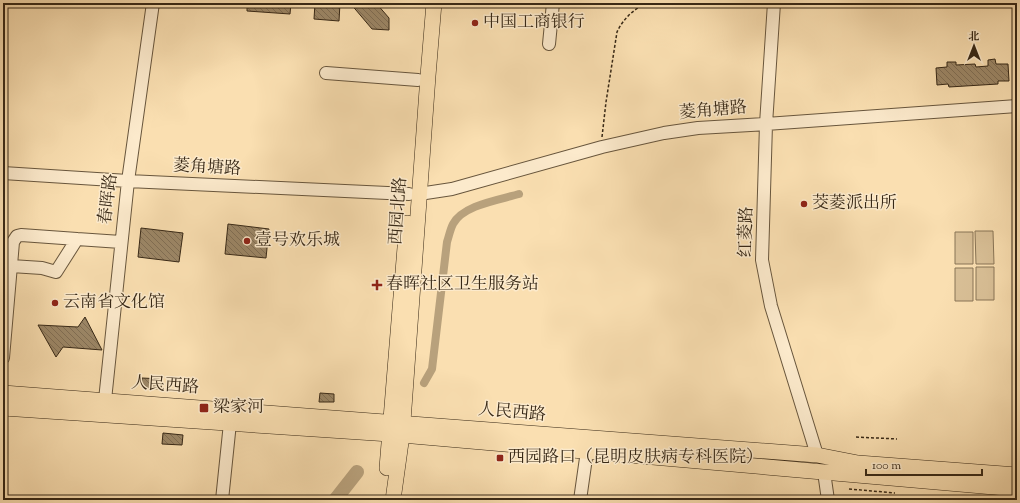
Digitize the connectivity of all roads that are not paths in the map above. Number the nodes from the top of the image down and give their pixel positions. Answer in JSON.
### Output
{"nodes":[{"id":1,"x":152,"y":3,"type":"edge"},
{"id":2,"x":426,"y":3,"type":"edge"},
{"id":3,"x":434,"y":3,"type":"edge"},
{"id":4,"x":553,"y":3,"type":"edge"},
{"id":5,"x":774,"y":3,"type":"edge"},
{"id":6,"x":549,"y":44,"type":"dead end"},
{"id":7,"x":326,"y":73,"type":"dead end"},
{"id":8,"x":418,"y":80,"type":"junction"},
{"id":9,"x":1017,"y":106,"type":"edge"},
{"id":10,"x":766,"y":124,"type":"junction"},
{"id":11,"x":3,"y":173,"type":"edge"},
{"id":12,"x":128,"y":181,"type":"junction"},
{"id":13,"x":414,"y":194,"type":"junction"},
{"id":14,"x":77,"y":238,"type":"junction"},
{"id":15,"x":121,"y":242,"type":"junction"},
{"id":16,"x":11,"y":266,"type":"junction"},
{"id":17,"x":3,"y":358,"type":"edge"},
{"id":18,"x":3,"y":393,"type":"edge"},
{"id":19,"x":105,"y":400,"type":"junction"},
{"id":20,"x":3,"y":408,"type":"edge"},
{"id":21,"x":230,"y":423,"type":"junction"},
{"id":22,"x":396,"y":429,"type":"junction"},
{"id":23,"x":587,"y":451,"type":"junction"},
{"id":24,"x":817,"y":455,"type":"junction"},
{"id":25,"x":826,"y":472,"type":"junction"},
{"id":26,"x":1017,"y":475,"type":"edge"},
{"id":27,"x":1017,"y":488,"type":"edge"},
{"id":28,"x":222,"y":500,"type":"edge"},
{"id":29,"x":384,"y":500,"type":"edge"},
{"id":30,"x":393,"y":500,"type":"edge"},
{"id":31,"x":580,"y":500,"type":"edge"},
{"id":32,"x":828,"y":500,"type":"edge"}],
"edges":[{"from":1,"to":12,"type":"street","name":"春晖路"},
{"from":2,"to":8,"type":"main road","name":"西园北路"},
{"from":3,"to":13,"type":"main road","name":"西园北路"},
{"from":4,"to":6,"type":"street"},
{"from":5,"to":10,"type":"street","name":"红菱路"},
{"from":7,"to":8,"type":"street"},
{"from":8,"to":13,"type":"main road","name":"西园北路"},
{"from":9,"to":10,"type":"street","name":"菱角塘路"},
{"from":10,"to":13,"type":"street","name":"菱角塘路"},
{"from":10,"to":24,"type":"street","name":"红菱路"},
{"from":11,"to":12,"type":"street","name":"菱角塘路"},
{"from":12,"to":13,"type":"street","name":"菱角塘路"},
{"from":12,"to":15,"type":"street","name":"春晖路"},
{"from":13,"to":22,"type":"main road","name":"西园北路"},
{"from":14,"to":15,"type":"street"},
{"from":14,"to":16,"type":"street"},
{"from":14,"to":16,"type":"street"},
{"from":15,"to":19,"type":"street","name":"春晖路"},
{"from":16,"to":17,"type":"street"},
{"from":18,"to":19,"type":"main road","name":"人民西路"},
{"from":19,"to":22,"type":"main road","name":"人民西路"},
{"from":20,"to":21,"type":"main road","name":"人民西路"},
{"from":21,"to":22,"type":"main road","name":"人民西路"},
{"from":21,"to":28,"type":"street"},
{"from":22,"to":23,"type":"main road","name":"人民西路"},
{"from":22,"to":24,"type":"main road","name":"人民西路"},
{"from":22,"to":29,"type":"main road"},
{"from":22,"to":30,"type":"main road"},
{"from":23,"to":25,"type":"main road","name":"人民西路"},
{"from":23,"to":31,"type":"street"},
{"from":24,"to":26,"type":"main road","name":"人民西路"},
{"from":25,"to":27,"type":"main road","name":"人民西路"},
{"from":25,"to":32,"type":"street"}]}
